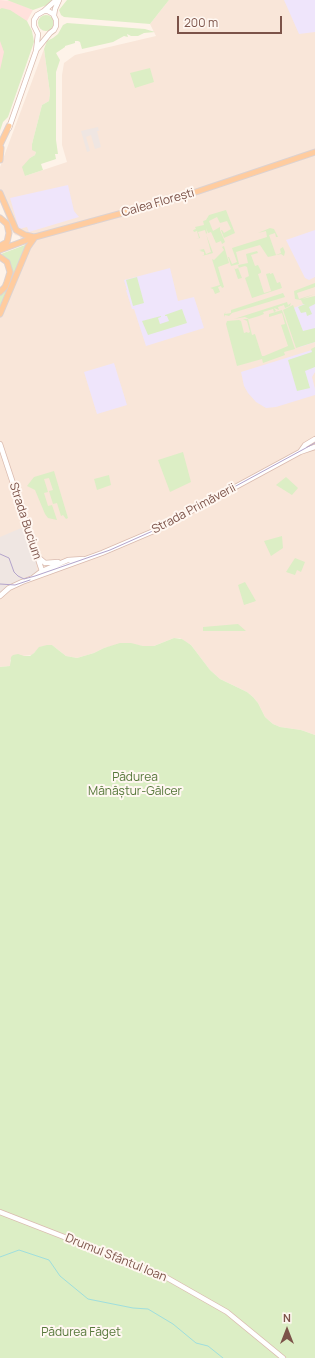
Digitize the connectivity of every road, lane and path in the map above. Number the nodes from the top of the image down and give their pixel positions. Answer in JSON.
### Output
{"nodes":[{"id":1,"x":58,"y":0,"type":"edge"},
{"id":2,"x":44,"y":11,"type":"junction"},
{"id":3,"x":54,"y":16,"type":"junction"},
{"id":4,"x":38,"y":32,"type":"junction"},
{"id":5,"x":50,"y":33,"type":"junction"},
{"id":6,"x":36,"y":51,"type":"junction"},
{"id":7,"x":10,"y":126,"type":"joint"},
{"id":8,"x":0,"y":149,"type":"edge"},
{"id":9,"x":315,"y":152,"type":"edge"},
{"id":10,"x":0,"y":160,"type":"edge"},
{"id":11,"x":0,"y":193,"type":"edge"},
{"id":12,"x":0,"y":218,"type":"edge"},
{"id":13,"x":35,"y":237,"type":"junction"},
{"id":14,"x":0,"y":246,"type":"edge"},
{"id":15,"x":0,"y":250,"type":"edge"},
{"id":16,"x":0,"y":257,"type":"edge"},
{"id":17,"x":0,"y":292,"type":"edge"},
{"id":18,"x":0,"y":314,"type":"edge"},
{"id":19,"x":315,"y":439,"type":"edge"},
{"id":20,"x":0,"y":444,"type":"edge"},
{"id":21,"x":315,"y":447,"type":"edge"},
{"id":22,"x":300,"y":452,"type":"junction"},
{"id":23,"x":35,"y":552,"type":"junction"},
{"id":24,"x":86,"y":559,"type":"junction"},
{"id":25,"x":64,"y":562,"type":"junction"},
{"id":26,"x":42,"y":573,"type":"junction"},
{"id":27,"x":35,"y":576,"type":"junction"},
{"id":28,"x":0,"y":596,"type":"edge"},
{"id":29,"x":0,"y":1212,"type":"edge"},
{"id":30,"x":283,"y":1358,"type":"edge"}],
"edges":[{"from":1,"to":2,"type":"main road"},
{"from":1,"to":3,"type":"main road"},
{"from":2,"to":3,"type":"main road"},
{"from":2,"to":4,"type":"main road"},
{"from":3,"to":5,"type":"main road"},
{"from":4,"to":5,"type":"main road"},
{"from":4,"to":6,"type":"main road"},
{"from":5,"to":6,"type":"main road"},
{"from":6,"to":7,"type":"main road"},
{"from":7,"to":8,"type":"main road"},
{"from":8,"to":10,"type":"main road"},
{"from":9,"to":13,"type":"main road","name":"Calea Florești"},
{"from":11,"to":13,"type":"main road"},
{"from":12,"to":14,"type":"main road"},
{"from":13,"to":15,"type":"main road","name":"Calea Florești"},
{"from":13,"to":18,"type":"main road"},
{"from":16,"to":17,"type":"main road"},
{"from":19,"to":22,"type":"main road","name":"Strada Primăverii"},
{"from":20,"to":23,"type":"main road","name":"Strada Bucium"},
{"from":21,"to":22,"type":"main road","name":"Strada Primăverii"},
{"from":22,"to":24,"type":"main road","name":"Strada Primăverii"},
{"from":23,"to":25,"type":"main road"},
{"from":23,"to":26,"type":"main road","name":"Strada Bucium"},
{"from":23,"to":27,"type":"main road"},
{"from":24,"to":25,"type":"main road","name":"Strada Primăverii"},
{"from":24,"to":26,"type":"main road","name":"Strada Primăverii"},
{"from":25,"to":26,"type":"main road","name":"Strada Primăverii"},
{"from":26,"to":27,"type":"main road"},
{"from":27,"to":28,"type":"main road"},
{"from":29,"to":30,"type":"main road","name":"Drumul Sfântul Ioan"}]}
